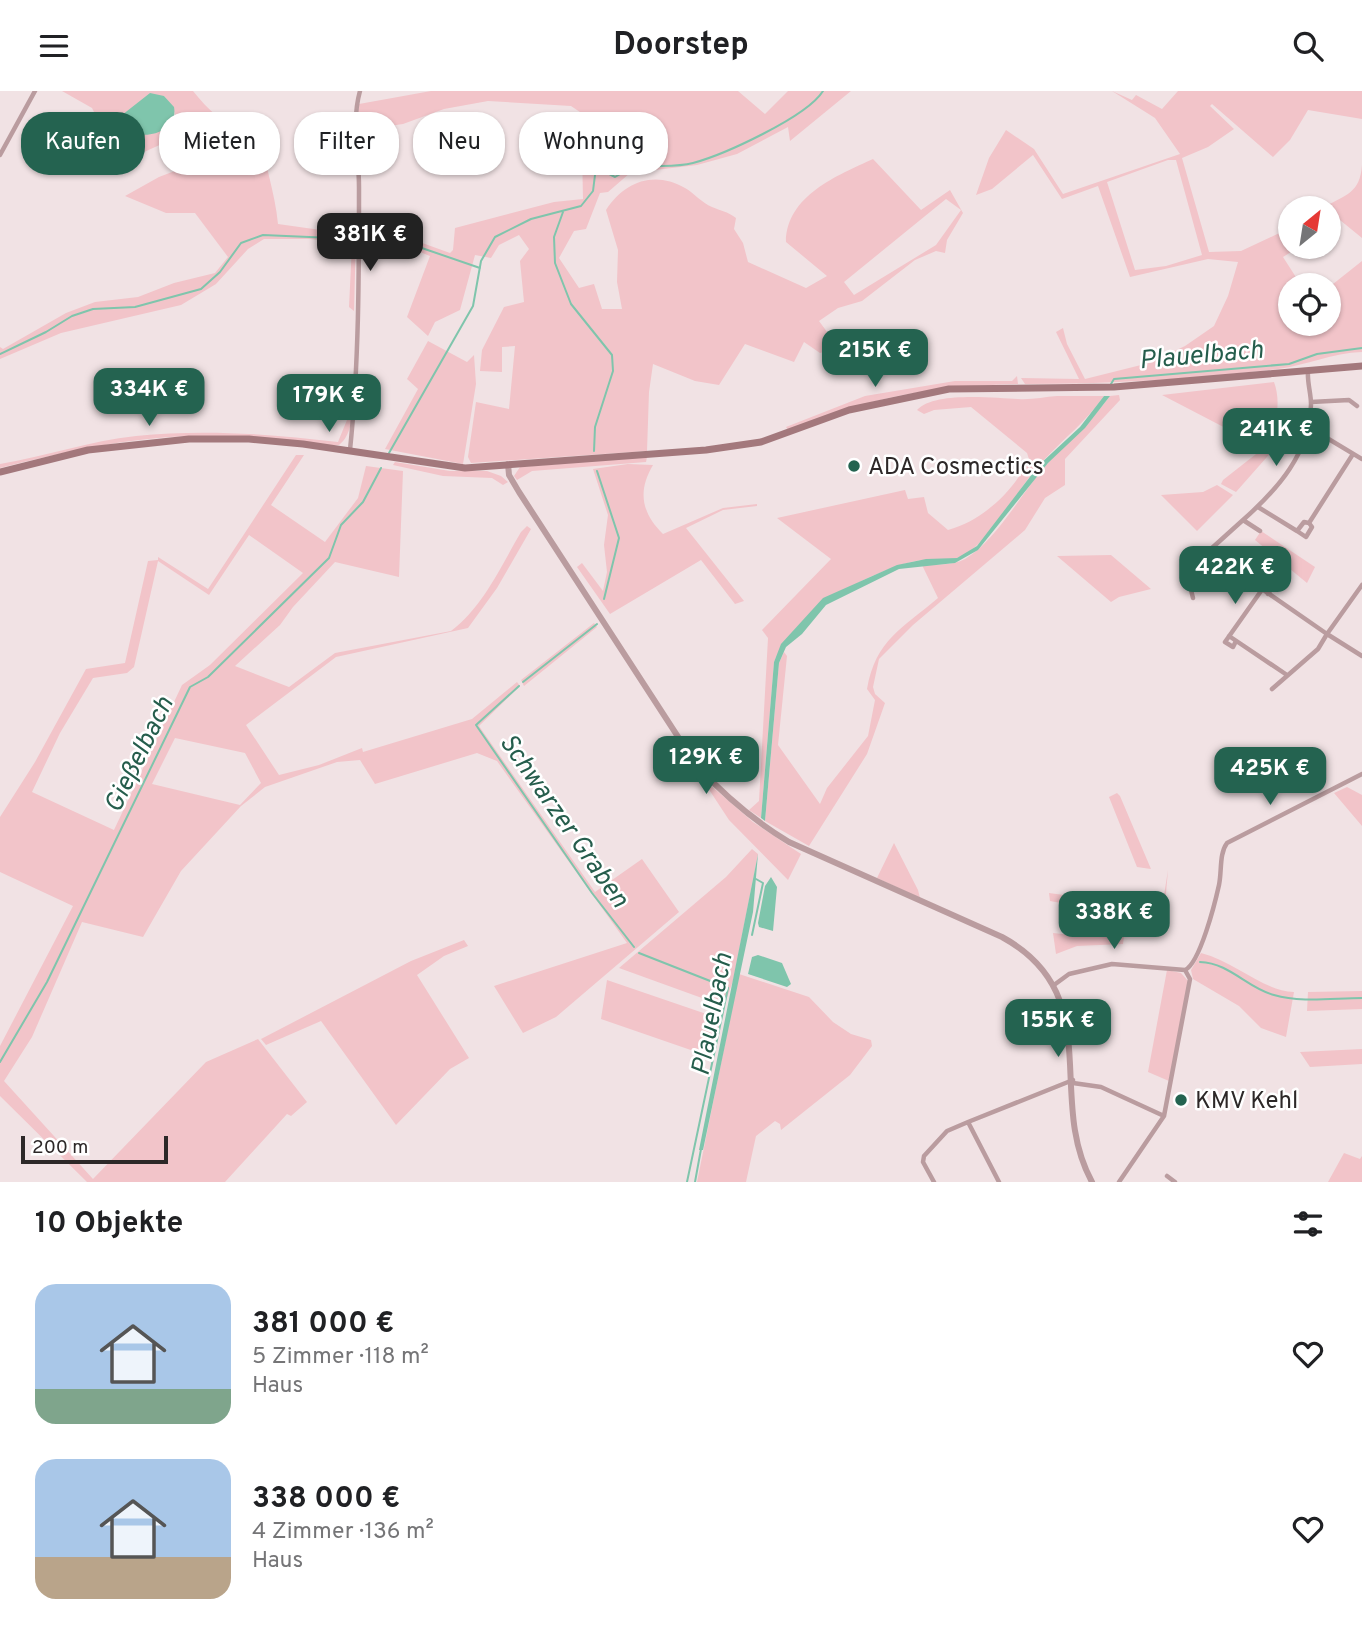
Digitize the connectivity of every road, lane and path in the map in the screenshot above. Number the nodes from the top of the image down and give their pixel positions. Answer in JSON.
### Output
{"nodes":[{"id":1,"x":35,"y":91,"type":"edge"},
{"id":2,"x":360,"y":91,"type":"edge"},
{"id":3,"x":0,"y":155,"type":"edge"},
{"id":4,"x":1362,"y":366,"type":"edge"},
{"id":5,"x":1308,"y":370,"type":"junction"},
{"id":6,"x":1311,"y":402,"type":"junction"},
{"id":7,"x":1357,"y":406,"type":"dead end"},
{"id":8,"x":1307,"y":426,"type":"junction"},
{"id":9,"x":350,"y":451,"type":"junction"},
{"id":10,"x":1353,"y":454,"type":"junction"},
{"id":11,"x":1362,"y":459,"type":"edge"},
{"id":12,"x":508,"y":464,"type":"junction"},
{"id":13,"x":0,"y":472,"type":"edge"},
{"id":14,"x":1258,"y":507,"type":"junction"},
{"id":15,"x":1243,"y":520,"type":"junction"},
{"id":16,"x":1309,"y":523,"type":"junction"},
{"id":17,"x":1260,"y":531,"type":"dead end"},
{"id":18,"x":1297,"y":531,"type":"junction"},
{"id":19,"x":1362,"y":585,"type":"edge"},
{"id":20,"x":1193,"y":598,"type":"dead end"},
{"id":21,"x":1327,"y":634,"type":"junction"},
{"id":22,"x":1362,"y":656,"type":"edge"},
{"id":23,"x":1287,"y":675,"type":"junction"},
{"id":24,"x":1272,"y":689,"type":"dead end"},
{"id":25,"x":1362,"y":774,"type":"edge"},
{"id":26,"x":1185,"y":970,"type":"junction"},
{"id":27,"x":1054,"y":985,"type":"junction"},
{"id":28,"x":1073,"y":1081,"type":"junction"},
{"id":29,"x":1164,"y":1116,"type":"junction"},
{"id":30,"x":968,"y":1122,"type":"junction"},
{"id":31,"x":1167,"y":1176,"type":"dead end"},
{"id":32,"x":934,"y":1182,"type":"edge"},
{"id":33,"x":999,"y":1182,"type":"edge"},
{"id":34,"x":1092,"y":1182,"type":"edge"},
{"id":35,"x":1119,"y":1182,"type":"edge"},
{"id":36,"x":1175,"y":1182,"type":"edge"}],
"edges":[{"from":1,"to":3,"type":"street"},
{"from":2,"to":9,"type":"street"},
{"from":4,"to":5,"type":"main road"},
{"from":5,"to":6,"type":"street"},
{"from":5,"to":12,"type":"main road"},
{"from":6,"to":7,"type":"street"},
{"from":6,"to":8,"type":"street"},
{"from":8,"to":10,"type":"street"},
{"from":8,"to":14,"type":"street"},
{"from":9,"to":12,"type":"main road"},
{"from":9,"to":13,"type":"main road"},
{"from":10,"to":11,"type":"street"},
{"from":10,"to":16,"type":"street"},
{"from":12,"to":27,"type":"street"},
{"from":14,"to":15,"type":"street"},
{"from":14,"to":18,"type":"street"},
{"from":15,"to":17,"type":"street"},
{"from":15,"to":20,"type":"street"},
{"from":16,"to":18,"type":"street"},
{"from":16,"to":18,"type":"street"},
{"from":19,"to":21,"type":"street"},
{"from":21,"to":22,"type":"street"},
{"from":21,"to":23,"type":"street"},
{"from":21,"to":23,"type":"street"},
{"from":23,"to":24,"type":"street"},
{"from":25,"to":26,"type":"street"},
{"from":26,"to":27,"type":"street"},
{"from":26,"to":29,"type":"street"},
{"from":27,"to":28,"type":"street"},
{"from":28,"to":29,"type":"street"},
{"from":28,"to":30,"type":"street"},
{"from":28,"to":34,"type":"street"},
{"from":29,"to":35,"type":"street"},
{"from":30,"to":32,"type":"street"},
{"from":30,"to":33,"type":"street"},
{"from":31,"to":36,"type":"street"}]}
